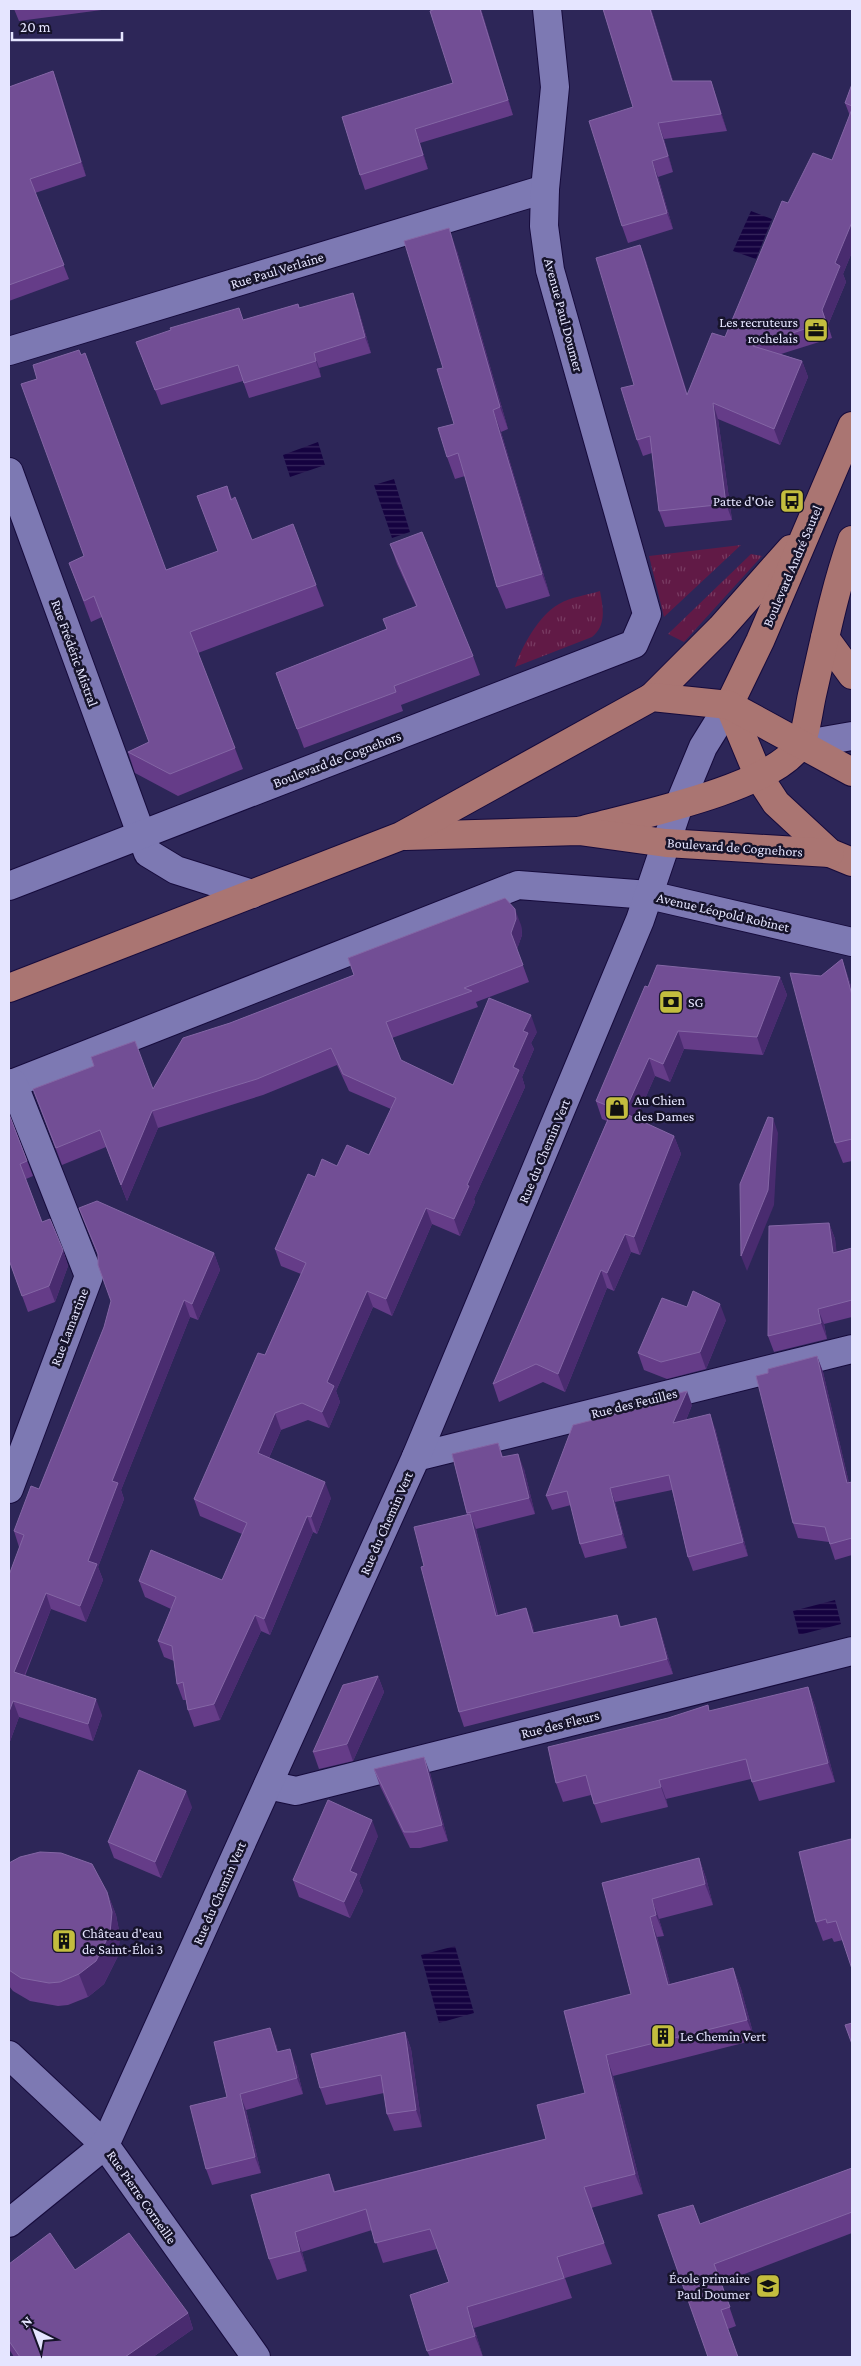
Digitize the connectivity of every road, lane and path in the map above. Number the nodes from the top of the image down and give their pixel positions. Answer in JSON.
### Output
{"nodes":[{"id":1,"x":547,"y":9,"type":"edge"},
{"id":2,"x":545,"y":189,"type":"junction"},
{"id":3,"x":9,"y":351,"type":"edge"},
{"id":4,"x":852,"y":426,"type":"edge"},
{"id":5,"x":9,"y":472,"type":"edge"},
{"id":6,"x":806,"y":531,"type":"junction"},
{"id":7,"x":852,"y":540,"type":"edge"},
{"id":8,"x":647,"y":614,"type":"joint"},
{"id":9,"x":825,"y":638,"type":"junction"},
{"id":10,"x":852,"y":675,"type":"edge"},
{"id":11,"x":652,"y":697,"type":"junction"},
{"id":12,"x":729,"y":705,"type":"junction"},
{"id":13,"x":852,"y":736,"type":"edge"},
{"id":14,"x":800,"y":745,"type":"junction"},
{"id":15,"x":852,"y":772,"type":"edge"},
{"id":16,"x":759,"y":778,"type":"junction"},
{"id":17,"x":679,"y":805,"type":"junction"},
{"id":18,"x":579,"y":831,"type":"junction"},
{"id":19,"x":142,"y":834,"type":"junction"},
{"id":20,"x":400,"y":836,"type":"junction"},
{"id":21,"x":666,"y":843,"type":"junction"},
{"id":22,"x":841,"y":857,"type":"edge"},
{"id":23,"x":9,"y":886,"type":"edge"},
{"id":24,"x":252,"y":894,"type":"junction"},
{"id":25,"x":649,"y":895,"type":"junction"},
{"id":26,"x":852,"y":942,"type":"edge"},
{"id":27,"x":9,"y":988,"type":"edge"},
{"id":28,"x":11,"y":1084,"type":"edge"},
{"id":29,"x":852,"y":1349,"type":"edge"},
{"id":30,"x":416,"y":1457,"type":"junction"},
{"id":31,"x":9,"y":1489,"type":"edge"},
{"id":32,"x":851,"y":1655,"type":"edge"},
{"id":33,"x":268,"y":1785,"type":"junction"},
{"id":34,"x":9,"y":2055,"type":"edge"},
{"id":35,"x":106,"y":2145,"type":"junction"},
{"id":36,"x":9,"y":2222,"type":"edge"},
{"id":37,"x":256,"y":2357,"type":"edge"}],
"edges":[{"from":1,"to":2,"type":"street","name":"Avenue Paul Doumer"},
{"from":2,"to":3,"type":"street","name":"Rue Paul Verlaine"},
{"from":2,"to":8,"type":"street","name":"Avenue Paul Doumer"},
{"from":4,"to":6,"type":"main road","name":"Boulevard André Sautel"},
{"from":5,"to":19,"type":"street","name":"Rue Frédéric Mistral"},
{"from":6,"to":11,"type":"main road","name":"Boulevard de Cognehors"},
{"from":6,"to":12,"type":"main road","name":"Boulevard André Sautel"},
{"from":7,"to":9,"type":"main road"},
{"from":8,"to":19,"type":"street","name":"Boulevard de Cognehors"},
{"from":9,"to":10,"type":"main road"},
{"from":9,"to":14,"type":"main road"},
{"from":11,"to":12,"type":"main road"},
{"from":11,"to":20,"type":"main road","name":"Boulevard de Cognehors"},
{"from":12,"to":14,"type":"main road"},
{"from":12,"to":16,"type":"main road"},
{"from":12,"to":17,"type":"street","name":"Avenue Léopold Robinet"},
{"from":13,"to":14,"type":"street"},
{"from":14,"to":15,"type":"main road"},
{"from":14,"to":16,"type":"main road"},
{"from":16,"to":17,"type":"main road"},
{"from":16,"to":22,"type":"main road"},
{"from":17,"to":18,"type":"main road"},
{"from":17,"to":21,"type":"street","name":"Avenue Léopold Robinet"},
{"from":18,"to":20,"type":"main road","name":"Boulevard de Cognehors"},
{"from":18,"to":21,"type":"main road","name":"Boulevard de Cognehors"},
{"from":19,"to":23,"type":"street","name":"Boulevard de Cognehors"},
{"from":19,"to":24,"type":"street","name":"Rue Frédéric Mistral"},
{"from":20,"to":24,"type":"main road","name":"Boulevard de Cognehors"},
{"from":21,"to":22,"type":"main road","name":"Boulevard de Cognehors"},
{"from":21,"to":25,"type":"street","name":"Avenue Léopold Robinet"},
{"from":24,"to":27,"type":"main road","name":"Boulevard de Cognehors"},
{"from":25,"to":26,"type":"street","name":"Avenue Léopold Robinet"},
{"from":25,"to":28,"type":"street"},
{"from":25,"to":30,"type":"street","name":"Rue du Chemin Vert"},
{"from":28,"to":31,"type":"street","name":"Rue Lamartine"},
{"from":29,"to":30,"type":"street","name":"Rue des Feuilles"},
{"from":30,"to":33,"type":"street","name":"Rue du Chemin Vert"},
{"from":32,"to":33,"type":"street","name":"Rue des Fleurs"},
{"from":33,"to":35,"type":"street","name":"Rue du Chemin Vert"},
{"from":34,"to":35,"type":"street","name":"Rue Pierre Corneille"},
{"from":35,"to":36,"type":"street"},
{"from":35,"to":37,"type":"street","name":"Rue Pierre Corneille"}]}
